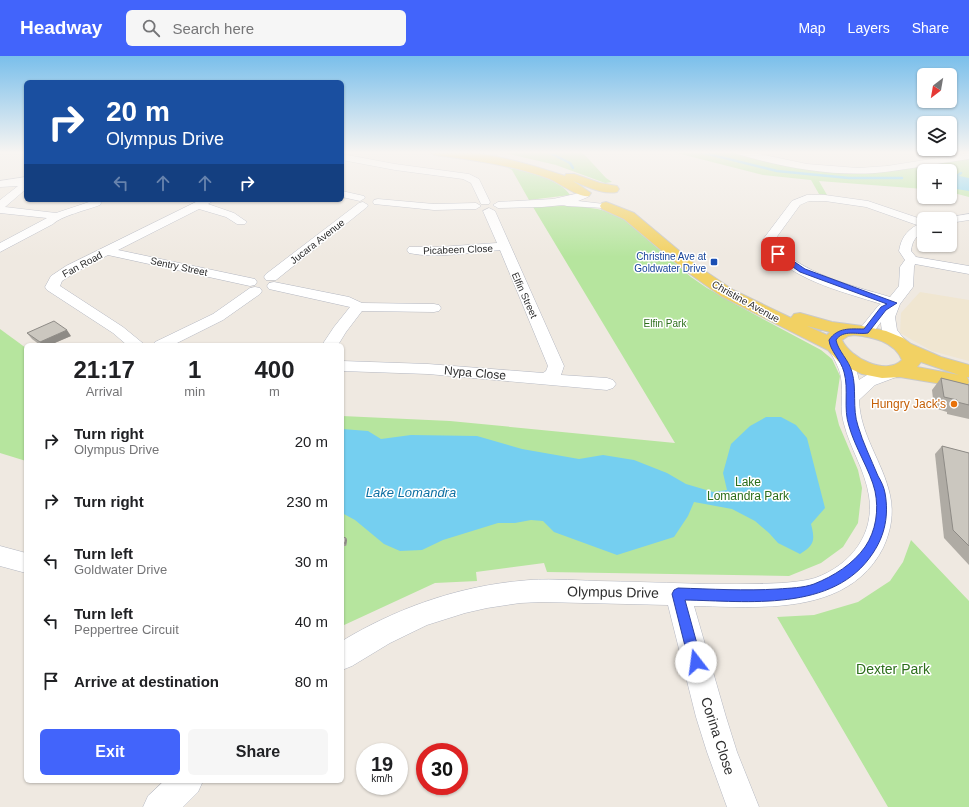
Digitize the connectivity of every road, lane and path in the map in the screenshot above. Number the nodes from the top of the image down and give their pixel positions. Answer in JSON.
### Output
{"nodes":[{"id":1,"x":22,"y":187,"type":"edge"},
{"id":2,"x":478,"y":187,"type":"edge"},
{"id":3,"x":574,"y":187,"type":"edge"},
{"id":4,"x":600,"y":187,"type":"edge"},
{"id":5,"x":584,"y":194,"type":"junction"},
{"id":6,"x":344,"y":195,"type":"edge"},
{"id":7,"x":624,"y":196,"type":"junction"},
{"id":8,"x":204,"y":202,"type":"edge"},
{"id":9,"x":361,"y":202,"type":"junction"},
{"id":10,"x":547,"y":202,"type":"junction"},
{"id":11,"x":96,"y":203,"type":"dead end"},
{"id":12,"x":0,"y":206,"type":"edge"},
{"id":13,"x":487,"y":206,"type":"junction"},
{"id":14,"x":603,"y":206,"type":"junction"},
{"id":15,"x":0,"y":210,"type":"edge"},
{"id":16,"x":54,"y":217,"type":"junction"},
{"id":17,"x":969,"y":218,"type":"edge"},
{"id":18,"x":957,"y":219,"type":"edge"},
{"id":19,"x":241,"y":222,"type":"dead end"},
{"id":20,"x":917,"y":222,"type":"edge"},
{"id":21,"x":917,"y":230,"type":"edge"},
{"id":22,"x":503,"y":246,"type":"junction"},
{"id":23,"x":0,"y":248,"type":"edge"},
{"id":24,"x":413,"y":250,"type":"dead end"},
{"id":25,"x":107,"y":251,"type":"junction"},
{"id":26,"x":912,"y":260,"type":"junction"},
{"id":27,"x":969,"y":270,"type":"edge"},
{"id":28,"x":272,"y":282,"type":"junction"},
{"id":29,"x":253,"y":286,"type":"junction"},
{"id":30,"x":893,"y":303,"type":"junction"},
{"id":31,"x":358,"y":307,"type":"junction"},
{"id":32,"x":434,"y":308,"type":"dead end"},
{"id":33,"x":860,"y":330,"type":"junction"},
{"id":34,"x":134,"y":343,"type":"edge"},
{"id":35,"x":165,"y":343,"type":"edge"},
{"id":36,"x":331,"y":343,"type":"edge"},
{"id":37,"x":902,"y":346,"type":"junction"},
{"id":38,"x":836,"y":350,"type":"junction"},
{"id":39,"x":344,"y":366,"type":"edge"},
{"id":40,"x":898,"y":371,"type":"junction"},
{"id":41,"x":969,"y":371,"type":"edge"},
{"id":42,"x":548,"y":378,"type":"junction"},
{"id":43,"x":969,"y":383,"type":"edge"},
{"id":44,"x":607,"y":384,"type":"dead end"},
{"id":45,"x":850,"y":400,"type":"junction"},
{"id":46,"x":0,"y":556,"type":"edge"},
{"id":47,"x":24,"y":562,"type":"edge"},
{"id":48,"x":678,"y":594,"type":"junction"},
{"id":49,"x":344,"y":655,"type":"edge"},
{"id":50,"x":185,"y":783,"type":"edge"},
{"id":51,"x":159,"y":807,"type":"edge"},
{"id":52,"x":743,"y":807,"type":"edge"}],
"edges":[{"from":1,"to":12,"type":"street"},
{"from":2,"to":13,"type":"street","name":"Elfin Street"},
{"from":3,"to":5,"type":"main road"},
{"from":4,"to":7,"type":"main road"},
{"from":5,"to":7,"type":"main road"},
{"from":5,"to":10,"type":"street"},
{"from":5,"to":14,"type":"main road","name":"Christine Avenue"},
{"from":6,"to":9,"type":"street"},
{"from":7,"to":14,"type":"main road"},
{"from":7,"to":33,"type":"main road","name":"Christine Avenue"},
{"from":8,"to":19,"type":"street"},
{"from":8,"to":25,"type":"street","name":"Fan Road"},
{"from":9,"to":13,"type":"street"},
{"from":9,"to":28,"type":"street","name":"Jucara Avenue"},
{"from":10,"to":13,"type":"street"},
{"from":10,"to":14,"type":"street"},
{"from":11,"to":16,"type":"street"},
{"from":13,"to":22,"type":"street","name":"Elfin Street"},
{"from":14,"to":38,"type":"main road","name":"Christine Avenue"},
{"from":15,"to":16,"type":"street"},
{"from":16,"to":23,"type":"street"},
{"from":17,"to":18,"type":"street"},
{"from":20,"to":30,"type":"street"},
{"from":21,"to":26,"type":"street"},
{"from":22,"to":24,"type":"street","name":"Picabeen Close"},
{"from":22,"to":42,"type":"street","name":"Elfin Street"},
{"from":25,"to":29,"type":"street","name":"Sentry Street"},
{"from":25,"to":34,"type":"street","name":"Fan Road"},
{"from":26,"to":27,"type":"street"},
{"from":26,"to":30,"type":"street"},
{"from":28,"to":29,"type":"street"},
{"from":28,"to":31,"type":"street"},
{"from":29,"to":35,"type":"street"},
{"from":30,"to":33,"type":"street"},
{"from":30,"to":37,"type":"street"},
{"from":31,"to":32,"type":"street"},
{"from":31,"to":36,"type":"street"},
{"from":33,"to":37,"type":"main road","name":"Christine Avenue"},
{"from":33,"to":38,"type":"main road"},
{"from":37,"to":40,"type":"main road"},
{"from":37,"to":41,"type":"main road"},
{"from":38,"to":40,"type":"main road","name":"Christine Avenue"},
{"from":38,"to":45,"type":"street","name":"Olympus Drive"},
{"from":39,"to":42,"type":"street","name":"Nypa Close"},
{"from":40,"to":43,"type":"main road"},
{"from":40,"to":45,"type":"street"},
{"from":42,"to":44,"type":"street","name":"Nypa Close"},
{"from":45,"to":48,"type":"street","name":"Olympus Drive"},
{"from":46,"to":47,"type":"street"},
{"from":48,"to":49,"type":"street","name":"Olympus Drive"},
{"from":48,"to":52,"type":"street","name":"Corina Close"},
{"from":50,"to":51,"type":"street"}]}
